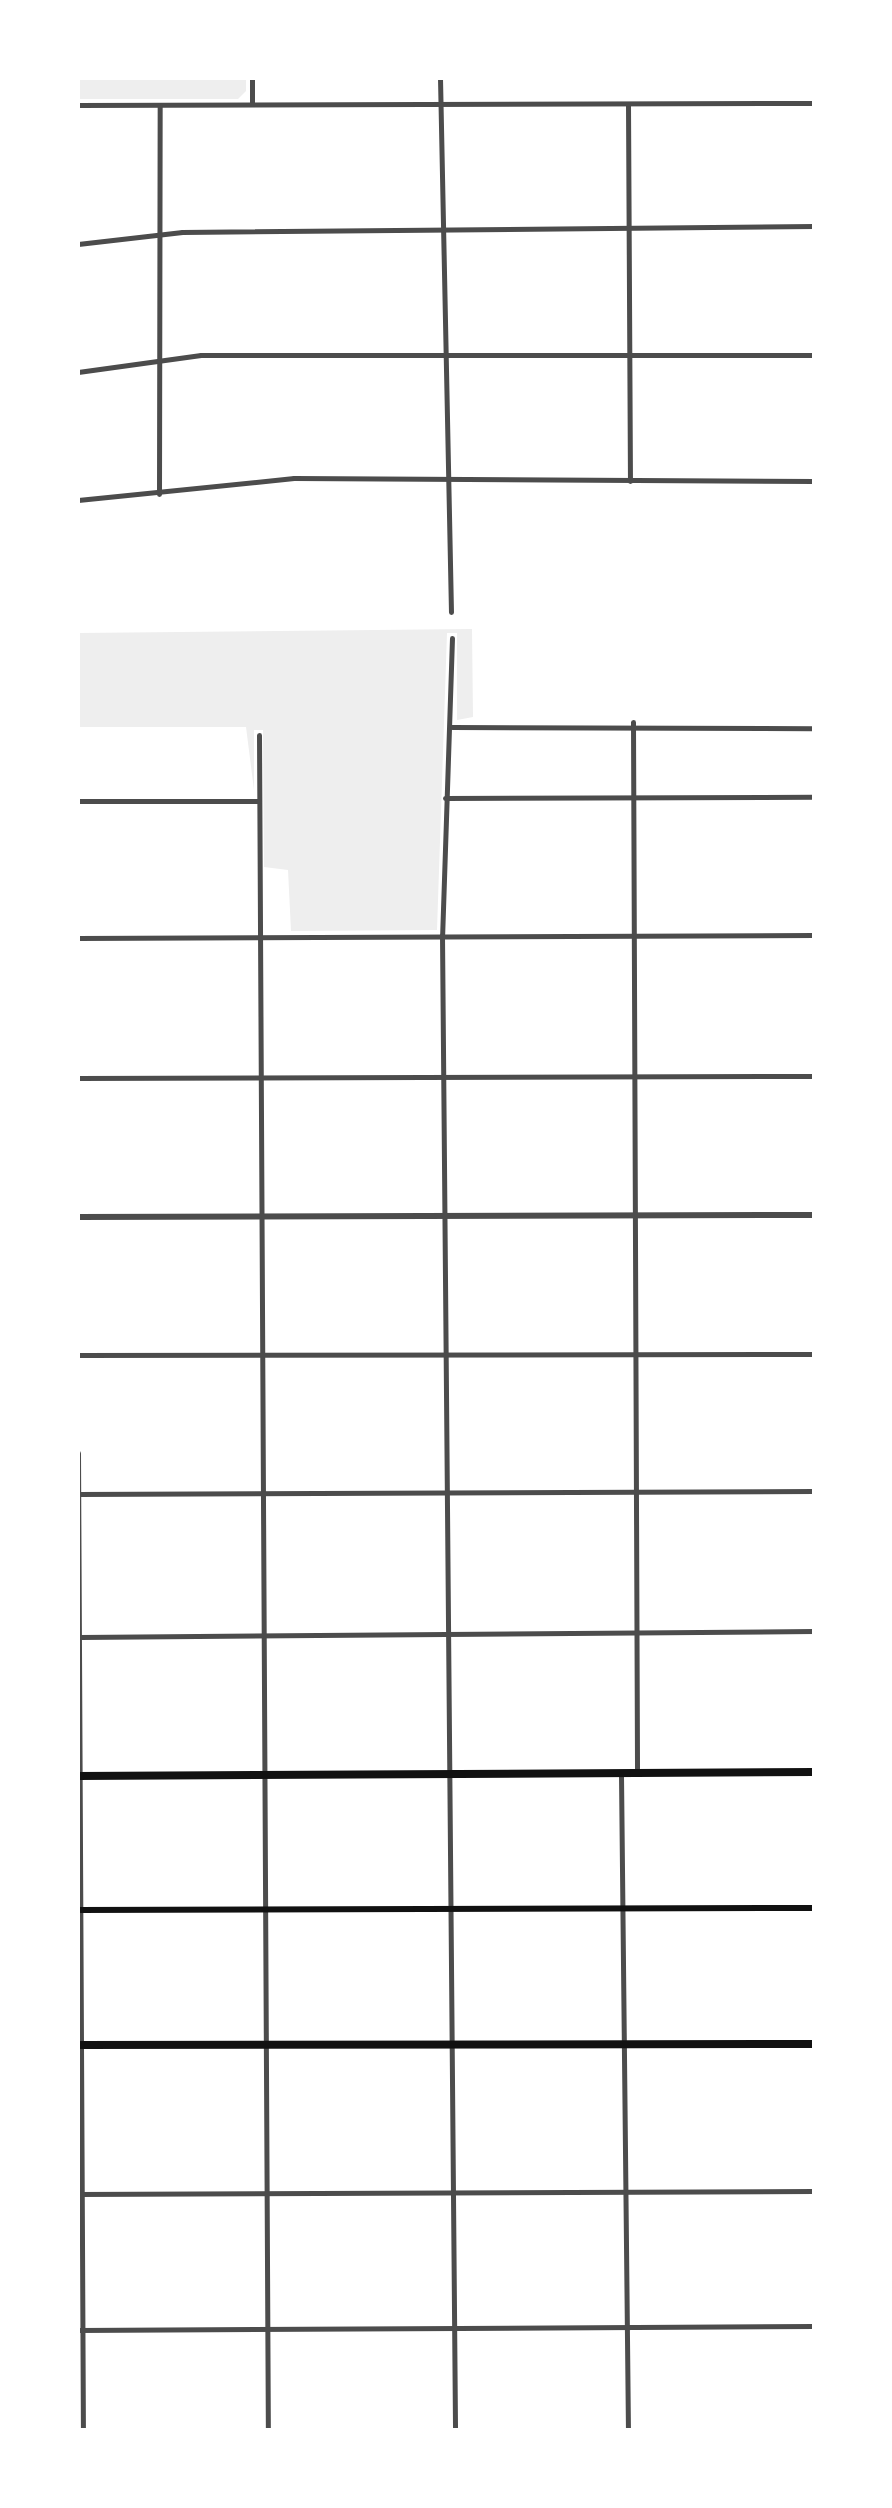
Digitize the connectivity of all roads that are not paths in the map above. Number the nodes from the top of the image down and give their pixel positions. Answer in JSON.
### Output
{"nodes":[{"id":1,"x":252,"y":78,"type":"edge"},
{"id":2,"x":440,"y":78,"type":"edge"},
{"id":3,"x":814,"y":78,"type":"edge"},
{"id":4,"x":440,"y":103,"type":"junction"},
{"id":5,"x":628,"y":103,"type":"junction"},
{"id":6,"x":814,"y":103,"type":"edge"},
{"id":7,"x":252,"y":104,"type":"junction"},
{"id":8,"x":78,"y":105,"type":"edge"},
{"id":9,"x":160,"y":105,"type":"junction"},
{"id":10,"x":813,"y":226,"type":"edge"},
{"id":11,"x":628,"y":227,"type":"junction"},
{"id":12,"x":443,"y":228,"type":"junction"},
{"id":13,"x":160,"y":236,"type":"junction"},
{"id":14,"x":78,"y":244,"type":"edge"},
{"id":15,"x":442,"y":354,"type":"junction"},
{"id":16,"x":814,"y":355,"type":"edge"},
{"id":17,"x":628,"y":356,"type":"junction"},
{"id":18,"x":158,"y":365,"type":"junction"},
{"id":19,"x":78,"y":372,"type":"edge"},
{"id":20,"x":444,"y":480,"type":"junction"},
{"id":21,"x":630,"y":481,"type":"junction"},
{"id":22,"x":814,"y":482,"type":"edge"},
{"id":23,"x":159,"y":494,"type":"junction"},
{"id":24,"x":78,"y":500,"type":"edge"},
{"id":25,"x":451,"y":612,"type":"dead end"},
{"id":26,"x":452,"y":638,"type":"dead end"},
{"id":27,"x":633,"y":722,"type":"junction"},
{"id":28,"x":452,"y":727,"type":"junction"},
{"id":29,"x":814,"y":728,"type":"edge"},
{"id":30,"x":259,"y":735,"type":"dead end"},
{"id":31,"x":446,"y":798,"type":"junction"},
{"id":32,"x":634,"y":798,"type":"junction"},
{"id":33,"x":814,"y":798,"type":"edge"},
{"id":34,"x":78,"y":801,"type":"edge"},
{"id":35,"x":259,"y":801,"type":"junction"},
{"id":36,"x":442,"y":935,"type":"junction"},
{"id":37,"x":634,"y":935,"type":"junction"},
{"id":38,"x":814,"y":935,"type":"edge"},
{"id":39,"x":260,"y":937,"type":"junction"},
{"id":40,"x":78,"y":938,"type":"edge"},
{"id":41,"x":814,"y":1076,"type":"edge"},
{"id":42,"x":444,"y":1077,"type":"junction"},
{"id":43,"x":636,"y":1077,"type":"junction"},
{"id":44,"x":78,"y":1078,"type":"edge"},
{"id":45,"x":261,"y":1078,"type":"junction"},
{"id":46,"x":814,"y":1214,"type":"edge"},
{"id":47,"x":636,"y":1215,"type":"junction"},
{"id":48,"x":262,"y":1216,"type":"junction"},
{"id":49,"x":447,"y":1216,"type":"junction"},
{"id":50,"x":78,"y":1217,"type":"edge"},
{"id":51,"x":637,"y":1354,"type":"junction"},
{"id":52,"x":814,"y":1354,"type":"edge"},
{"id":53,"x":262,"y":1355,"type":"junction"},
{"id":54,"x":453,"y":1355,"type":"junction"},
{"id":55,"x":78,"y":1356,"type":"edge"},
{"id":56,"x":78,"y":1453,"type":"edge"},
{"id":57,"x":638,"y":1491,"type":"junction"},
{"id":58,"x":814,"y":1491,"type":"edge"},
{"id":59,"x":452,"y":1492,"type":"junction"},
{"id":60,"x":263,"y":1493,"type":"junction"},
{"id":61,"x":78,"y":1494,"type":"edge"},
{"id":62,"x":814,"y":1630,"type":"edge"},
{"id":63,"x":450,"y":1633,"type":"junction"},
{"id":64,"x":264,"y":1634,"type":"junction"},
{"id":65,"x":637,"y":1634,"type":"junction"},
{"id":66,"x":78,"y":1637,"type":"edge"},
{"id":67,"x":814,"y":1772,"type":"edge"},
{"id":68,"x":621,"y":1774,"type":"junction"},
{"id":69,"x":450,"y":1775,"type":"junction"},
{"id":70,"x":637,"y":1775,"type":"junction"},
{"id":71,"x":78,"y":1776,"type":"edge"},
{"id":72,"x":265,"y":1776,"type":"junction"},
{"id":73,"x":814,"y":1908,"type":"edge"},
{"id":74,"x":266,"y":1909,"type":"junction"},
{"id":75,"x":450,"y":1909,"type":"junction"},
{"id":76,"x":622,"y":1909,"type":"junction"},
{"id":77,"x":78,"y":1910,"type":"edge"},
{"id":78,"x":623,"y":2043,"type":"junction"},
{"id":79,"x":268,"y":2044,"type":"junction"},
{"id":80,"x":814,"y":2044,"type":"edge"},
{"id":81,"x":80,"y":2045,"type":"edge"},
{"id":82,"x":453,"y":2046,"type":"junction"},
{"id":83,"x":814,"y":2191,"type":"edge"},
{"id":84,"x":625,"y":2192,"type":"junction"},
{"id":85,"x":454,"y":2193,"type":"junction"},
{"id":86,"x":80,"y":2194,"type":"edge"},
{"id":87,"x":268,"y":2194,"type":"junction"},
{"id":88,"x":814,"y":2326,"type":"edge"},
{"id":89,"x":628,"y":2327,"type":"junction"},
{"id":90,"x":454,"y":2328,"type":"junction"},
{"id":91,"x":267,"y":2329,"type":"junction"},
{"id":92,"x":80,"y":2330,"type":"edge"},
{"id":93,"x":83,"y":2430,"type":"edge"},
{"id":94,"x":268,"y":2430,"type":"edge"},
{"id":95,"x":455,"y":2430,"type":"edge"},
{"id":96,"x":628,"y":2430,"type":"edge"}],
"edges":[{"from":1,"to":7,"type":"street"},
{"from":2,"to":4,"type":"street"},
{"from":3,"to":6,"type":"street"},
{"from":4,"to":5,"type":"street"},
{"from":4,"to":7,"type":"street"},
{"from":4,"to":12,"type":"street"},
{"from":5,"to":6,"type":"street"},
{"from":5,"to":11,"type":"street"},
{"from":6,"to":10,"type":"street"},
{"from":7,"to":9,"type":"street"},
{"from":8,"to":9,"type":"street"},
{"from":9,"to":13,"type":"street"},
{"from":10,"to":11,"type":"street"},
{"from":10,"to":16,"type":"street"},
{"from":11,"to":12,"type":"street"},
{"from":11,"to":17,"type":"street"},
{"from":12,"to":13,"type":"street"},
{"from":12,"to":15,"type":"street"},
{"from":13,"to":14,"type":"street"},
{"from":13,"to":18,"type":"street"},
{"from":15,"to":17,"type":"street"},
{"from":15,"to":18,"type":"street"},
{"from":15,"to":20,"type":"street"},
{"from":16,"to":17,"type":"street"},
{"from":16,"to":22,"type":"street"},
{"from":17,"to":21,"type":"street"},
{"from":18,"to":19,"type":"street"},
{"from":18,"to":23,"type":"street"},
{"from":20,"to":21,"type":"street"},
{"from":20,"to":23,"type":"street"},
{"from":20,"to":25,"type":"street"},
{"from":21,"to":22,"type":"street"},
{"from":23,"to":24,"type":"street"},
{"from":26,"to":28,"type":"street"},
{"from":27,"to":28,"type":"street"},
{"from":27,"to":29,"type":"street"},
{"from":27,"to":32,"type":"street"},
{"from":28,"to":31,"type":"street"},
{"from":30,"to":35,"type":"street"},
{"from":31,"to":32,"type":"street"},
{"from":31,"to":36,"type":"street"},
{"from":32,"to":33,"type":"street"},
{"from":32,"to":37,"type":"street"},
{"from":34,"to":35,"type":"street"},
{"from":35,"to":39,"type":"street"},
{"from":36,"to":37,"type":"street"},
{"from":36,"to":39,"type":"street"},
{"from":36,"to":42,"type":"street"},
{"from":37,"to":38,"type":"street"},
{"from":37,"to":43,"type":"street"},
{"from":39,"to":40,"type":"street"},
{"from":39,"to":45,"type":"street"},
{"from":41,"to":43,"type":"street"},
{"from":42,"to":43,"type":"street"},
{"from":42,"to":45,"type":"street"},
{"from":42,"to":49,"type":"street"},
{"from":43,"to":47,"type":"street"},
{"from":44,"to":45,"type":"street"},
{"from":45,"to":48,"type":"street"},
{"from":46,"to":47,"type":"street"},
{"from":47,"to":49,"type":"street"},
{"from":47,"to":51,"type":"street"},
{"from":48,"to":49,"type":"street"},
{"from":48,"to":50,"type":"street"},
{"from":48,"to":53,"type":"street"},
{"from":49,"to":54,"type":"street"},
{"from":51,"to":52,"type":"street"},
{"from":51,"to":54,"type":"street"},
{"from":51,"to":57,"type":"street"},
{"from":53,"to":54,"type":"street"},
{"from":53,"to":55,"type":"street"},
{"from":53,"to":60,"type":"street"},
{"from":54,"to":59,"type":"street"},
{"from":56,"to":61,"type":"street"},
{"from":57,"to":58,"type":"street"},
{"from":57,"to":59,"type":"street"},
{"from":57,"to":65,"type":"street"},
{"from":59,"to":60,"type":"street"},
{"from":59,"to":63,"type":"street"},
{"from":60,"to":61,"type":"street"},
{"from":60,"to":64,"type":"street"},
{"from":61,"to":66,"type":"street"},
{"from":62,"to":65,"type":"street"},
{"from":63,"to":64,"type":"street"},
{"from":63,"to":65,"type":"street"},
{"from":63,"to":69,"type":"street"},
{"from":64,"to":66,"type":"street"},
{"from":64,"to":72,"type":"street"},
{"from":65,"to":70,"type":"street"},
{"from":66,"to":71,"type":"street"},
{"from":67,"to":70,"type":"main road"},
{"from":68,"to":69,"type":"main road"},
{"from":68,"to":70,"type":"main road"},
{"from":68,"to":76,"type":"street"},
{"from":69,"to":72,"type":"main road"},
{"from":69,"to":75,"type":"street"},
{"from":71,"to":72,"type":"main road"},
{"from":71,"to":77,"type":"street"},
{"from":72,"to":74,"type":"street"},
{"from":73,"to":76,"type":"main road"},
{"from":74,"to":75,"type":"main road"},
{"from":74,"to":77,"type":"main road"},
{"from":74,"to":79,"type":"street"},
{"from":75,"to":76,"type":"main road"},
{"from":75,"to":82,"type":"street"},
{"from":76,"to":78,"type":"street"},
{"from":77,"to":81,"type":"street"},
{"from":78,"to":80,"type":"main road"},
{"from":78,"to":82,"type":"main road"},
{"from":78,"to":84,"type":"street"},
{"from":79,"to":81,"type":"main road"},
{"from":79,"to":82,"type":"main road"},
{"from":79,"to":87,"type":"street"},
{"from":81,"to":86,"type":"street"},
{"from":82,"to":85,"type":"street"},
{"from":83,"to":84,"type":"street"},
{"from":84,"to":85,"type":"street"},
{"from":84,"to":89,"type":"street"},
{"from":85,"to":87,"type":"street"},
{"from":85,"to":90,"type":"street"},
{"from":86,"to":87,"type":"street"},
{"from":86,"to":92,"type":"street"},
{"from":87,"to":91,"type":"street"},
{"from":88,"to":89,"type":"street"},
{"from":89,"to":90,"type":"street"},
{"from":89,"to":96,"type":"street"},
{"from":90,"to":91,"type":"street"},
{"from":90,"to":95,"type":"street"},
{"from":91,"to":92,"type":"street"},
{"from":91,"to":94,"type":"street"},
{"from":92,"to":93,"type":"street"}]}
